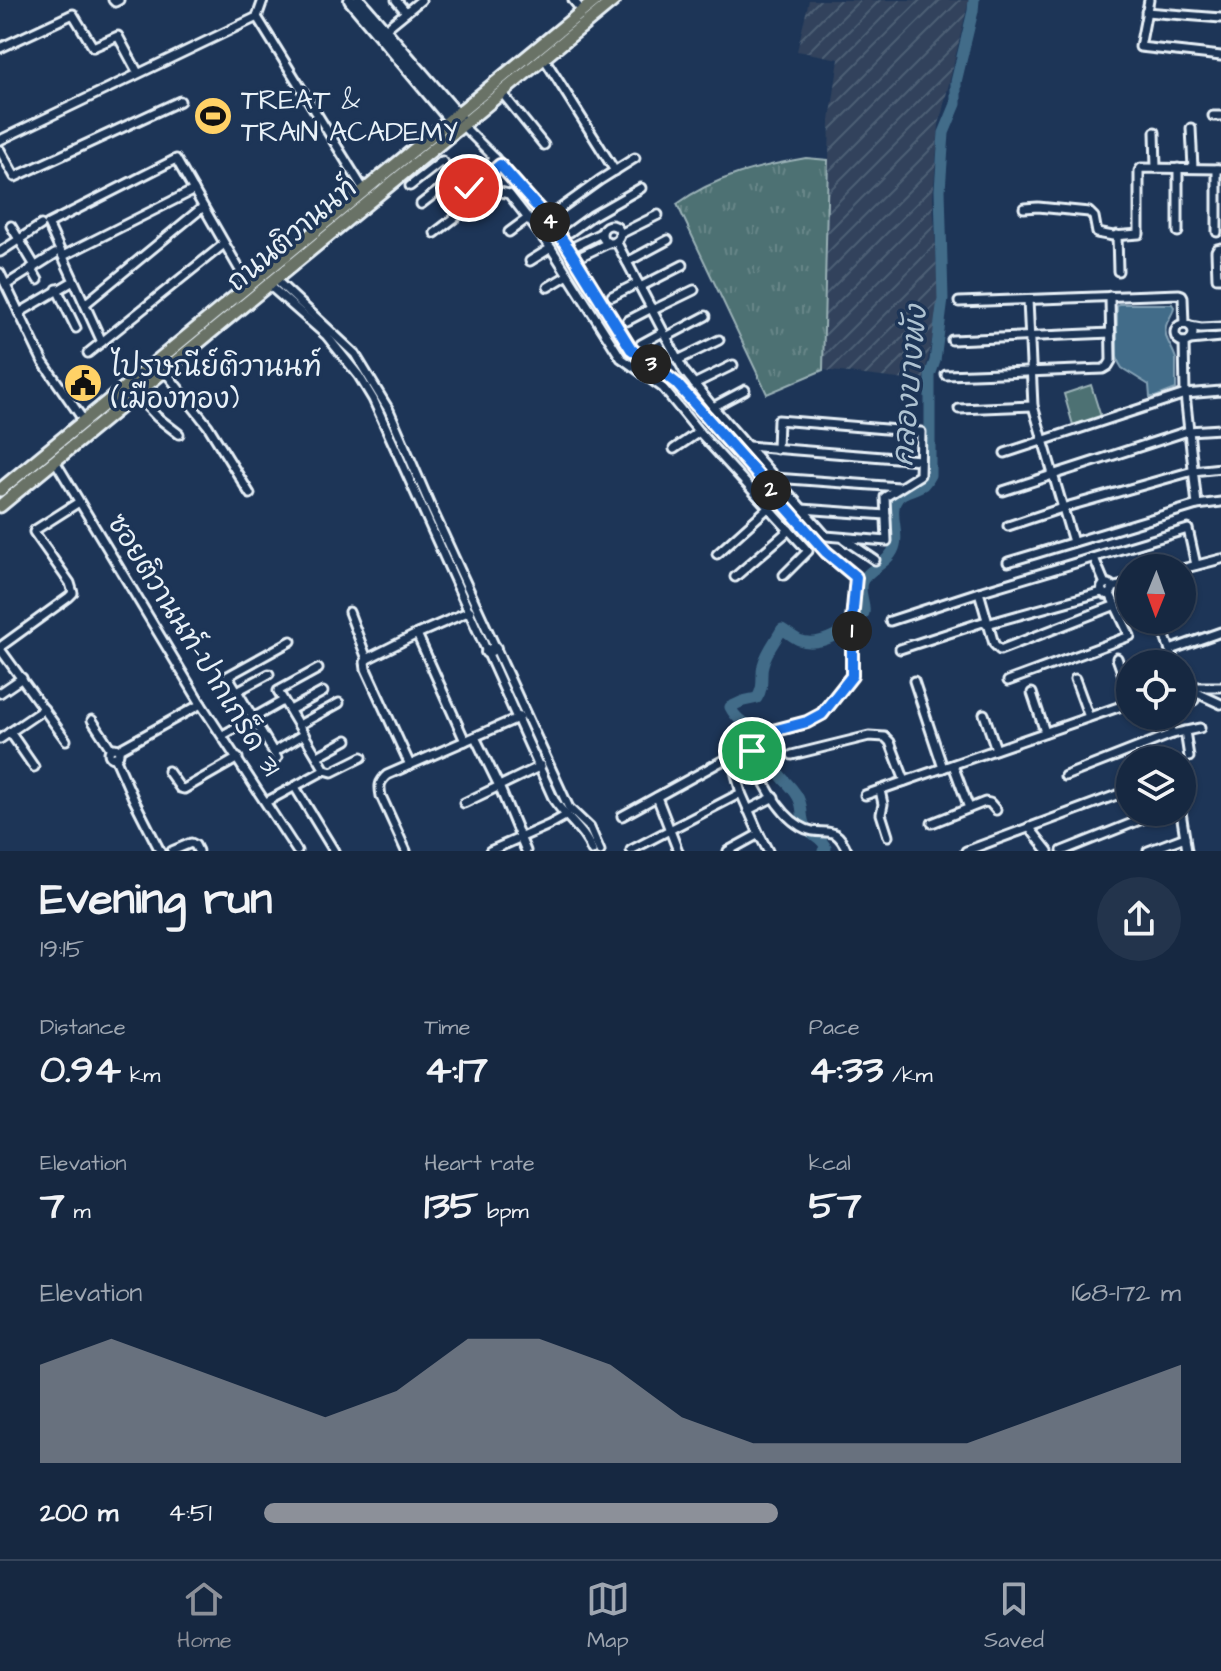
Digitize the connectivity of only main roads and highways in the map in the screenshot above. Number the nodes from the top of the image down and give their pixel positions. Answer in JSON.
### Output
{"nodes":[{"id":1,"x":596,"y":0,"type":"edge"},
{"id":2,"x":614,"y":0,"type":"edge"},
{"id":3,"x":458,"y":122,"type":"junction"},
{"id":4,"x":267,"y":282,"type":"junction"},
{"id":5,"x":51,"y":456,"type":"junction"},
{"id":6,"x":0,"y":490,"type":"edge"},
{"id":7,"x":0,"y":506,"type":"edge"}],
"edges":[{"from":1,"to":3,"type":"main road","name":"ถนนติวานนท์"},
{"from":2,"to":3,"type":"main road","name":"ถนนติวานนท์"},
{"from":3,"to":4,"type":"main road","name":"ถนนติวานนท์"},
{"from":3,"to":4,"type":"main road","name":"ถนนติวานนท์"},
{"from":4,"to":5,"type":"main road","name":"ถนนติวานนท์"},
{"from":4,"to":5,"type":"main road","name":"ถนนติวานนท์"},
{"from":5,"to":6,"type":"main road","name":"ถนนติวานนท์"},
{"from":5,"to":7,"type":"main road","name":"ถนนติวานนท์"}]}
